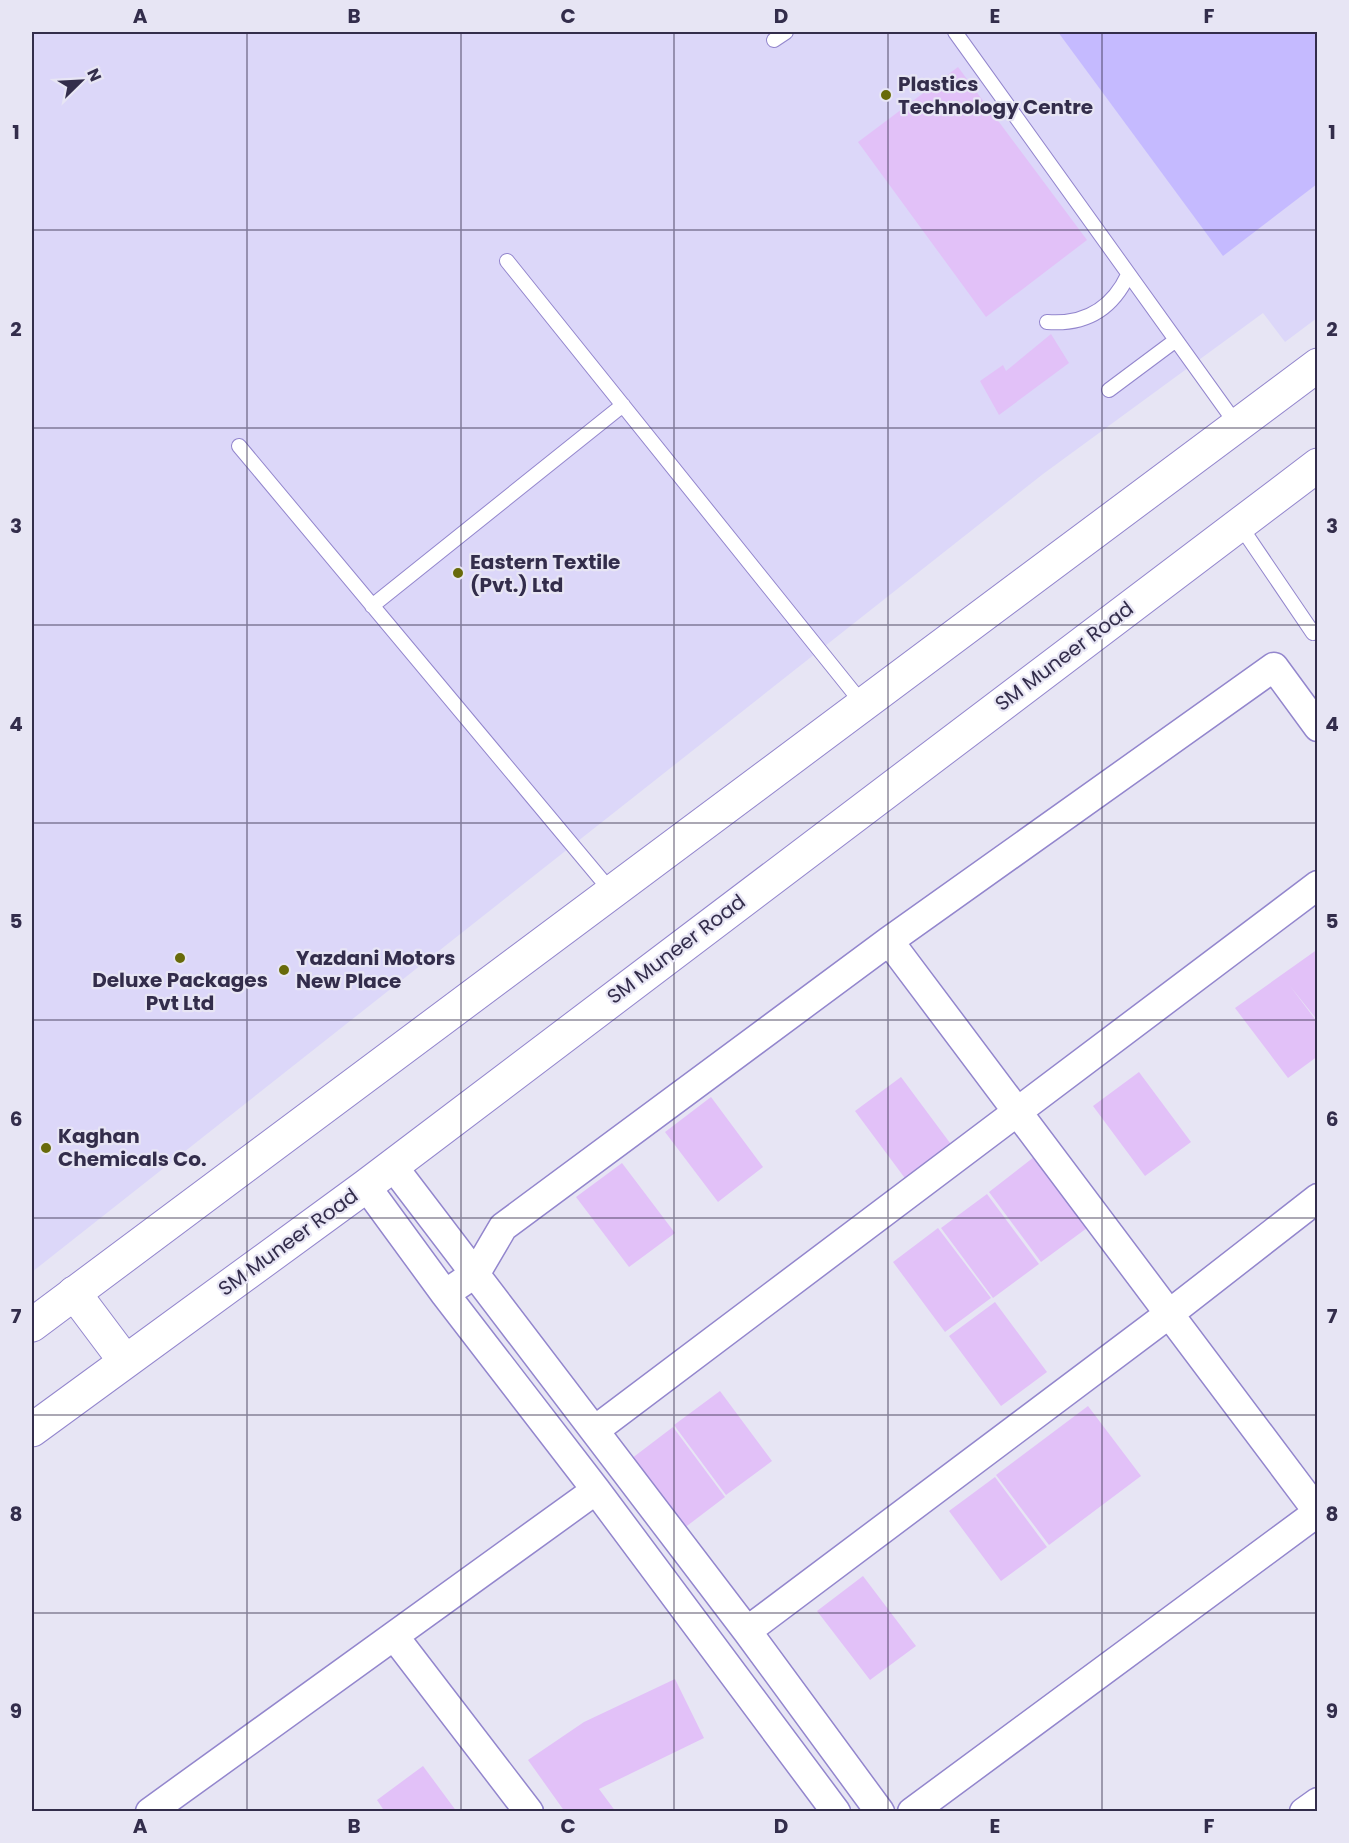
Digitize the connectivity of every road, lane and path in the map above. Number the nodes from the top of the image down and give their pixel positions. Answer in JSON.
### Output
{"nodes":[{"id":1,"x":786,"y":32,"type":"edge"},
{"id":2,"x":955,"y":32,"type":"edge"},
{"id":3,"x":774,"y":40,"type":"dead end"},
{"id":4,"x":507,"y":261,"type":"dead end"},
{"id":5,"x":1128,"y":274,"type":"junction"},
{"id":6,"x":1047,"y":322,"type":"dead end"},
{"id":7,"x":1176,"y":340,"type":"junction"},
{"id":8,"x":1317,"y":365,"type":"edge"},
{"id":9,"x":1109,"y":390,"type":"dead end"},
{"id":10,"x":623,"y":405,"type":"junction"},
{"id":11,"x":1237,"y":425,"type":"junction"},
{"id":12,"x":239,"y":446,"type":"dead end"},
{"id":13,"x":1317,"y":465,"type":"edge"},
{"id":14,"x":1239,"y":524,"type":"junction"},
{"id":15,"x":372,"y":606,"type":"junction"},
{"id":16,"x":1317,"y":631,"type":"edge"},
{"id":17,"x":862,"y":702,"type":"junction"},
{"id":18,"x":1317,"y":727,"type":"edge"},
{"id":19,"x":1317,"y":885,"type":"edge"},
{"id":20,"x":610,"y":890,"type":"junction"},
{"id":21,"x":889,"y":941,"type":"junction"},
{"id":22,"x":1017,"y":1112,"type":"junction"},
{"id":23,"x":392,"y":1165,"type":"junction"},
{"id":24,"x":366,"y":1186,"type":"junction"},
{"id":25,"x":1317,"y":1198,"type":"edge"},
{"id":26,"x":476,"y":1273,"type":"junction"},
{"id":27,"x":74,"y":1293,"type":"junction"},
{"id":28,"x":445,"y":1294,"type":"junction"},
{"id":29,"x":1169,"y":1314,"type":"junction"},
{"id":30,"x":32,"y":1324,"type":"edge"},
{"id":31,"x":125,"y":1361,"type":"junction"},
{"id":32,"x":32,"y":1430,"type":"edge"},
{"id":33,"x":595,"y":1430,"type":"junction"},
{"id":34,"x":596,"y":1490,"type":"junction"},
{"id":35,"x":1317,"y":1512,"type":"edge"},
{"id":36,"x":747,"y":1630,"type":"junction"},
{"id":37,"x":394,"y":1636,"type":"junction"},
{"id":38,"x":1317,"y":1802,"type":"edge"},
{"id":39,"x":150,"y":1812,"type":"edge"},
{"id":40,"x":529,"y":1812,"type":"edge"},
{"id":41,"x":836,"y":1812,"type":"edge"},
{"id":42,"x":880,"y":1812,"type":"edge"},
{"id":43,"x":912,"y":1812,"type":"edge"},
{"id":44,"x":1304,"y":1812,"type":"edge"}],
"edges":[{"from":1,"to":3,"type":"lane"},
{"from":2,"to":5,"type":"lane"},
{"from":4,"to":10,"type":"lane"},
{"from":5,"to":6,"type":"lane"},
{"from":5,"to":7,"type":"lane"},
{"from":7,"to":9,"type":"lane"},
{"from":7,"to":11,"type":"lane"},
{"from":8,"to":11,"type":"main road"},
{"from":10,"to":15,"type":"lane"},
{"from":10,"to":17,"type":"lane"},
{"from":11,"to":17,"type":"main road"},
{"from":12,"to":15,"type":"lane"},
{"from":13,"to":14,"type":"main road","name":"SM Muneer Road"},
{"from":14,"to":16,"type":"lane"},
{"from":14,"to":23,"type":"main road","name":"SM Muneer Road"},
{"from":15,"to":20,"type":"lane"},
{"from":17,"to":20,"type":"main road"},
{"from":18,"to":21,"type":"street"},
{"from":19,"to":22,"type":"street"},
{"from":20,"to":27,"type":"main road"},
{"from":21,"to":22,"type":"street"},
{"from":21,"to":26,"type":"street"},
{"from":22,"to":29,"type":"street"},
{"from":22,"to":33,"type":"street"},
{"from":23,"to":24,"type":"main road","name":"SM Muneer Road"},
{"from":23,"to":26,"type":"street"},
{"from":24,"to":28,"type":"street"},
{"from":24,"to":31,"type":"main road","name":"SM Muneer Road"},
{"from":25,"to":29,"type":"street"},
{"from":26,"to":28,"type":"street"},
{"from":26,"to":33,"type":"street"},
{"from":27,"to":30,"type":"main road"},
{"from":27,"to":31,"type":"main road"},
{"from":28,"to":34,"type":"street"},
{"from":29,"to":35,"type":"street"},
{"from":29,"to":36,"type":"street"},
{"from":31,"to":32,"type":"main road","name":"SM Muneer Road"},
{"from":33,"to":36,"type":"street"},
{"from":34,"to":37,"type":"street"},
{"from":34,"to":41,"type":"street"},
{"from":35,"to":43,"type":"street"},
{"from":36,"to":42,"type":"street"},
{"from":37,"to":39,"type":"street"},
{"from":37,"to":40,"type":"street"},
{"from":38,"to":44,"type":"street"}]}
